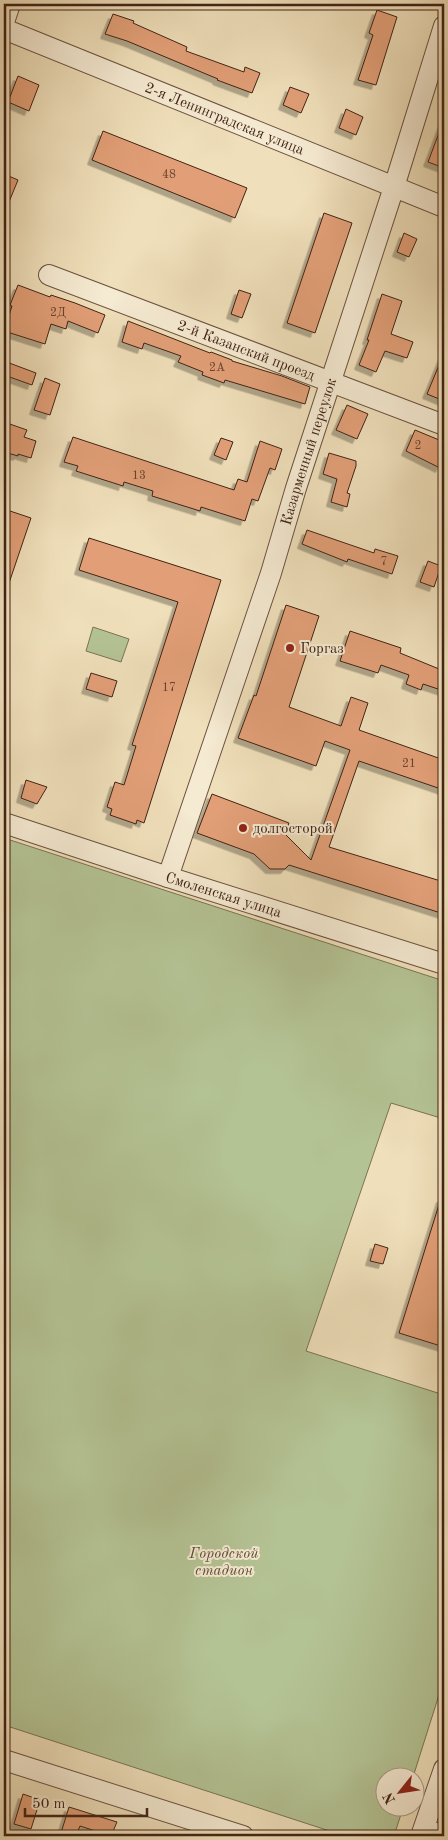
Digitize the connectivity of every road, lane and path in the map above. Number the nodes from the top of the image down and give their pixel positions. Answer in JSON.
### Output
{"nodes":[{"id":1,"x":10,"y":4,"type":"edge"},
{"id":2,"x":4,"y":22,"type":"edge"},
{"id":3,"x":444,"y":26,"type":"edge"},
{"id":4,"x":4,"y":29,"type":"edge"},
{"id":5,"x":394,"y":187,"type":"junction"},
{"id":6,"x":444,"y":208,"type":"edge"},
{"id":7,"x":49,"y":275,"type":"dead end"},
{"id":8,"x":331,"y":382,"type":"junction"},
{"id":9,"x":444,"y":425,"type":"edge"},
{"id":10,"x":4,"y":823,"type":"edge"},
{"id":11,"x":168,"y":877,"type":"junction"},
{"id":12,"x":444,"y":964,"type":"edge"},
{"id":13,"x":5,"y":1766,"type":"edge"},
{"id":14,"x":444,"y":1769,"type":"edge"},
{"id":15,"x":200,"y":1830,"type":"edge"},
{"id":16,"x":430,"y":1834,"type":"edge"},
{"id":17,"x":242,"y":1836,"type":"edge"}],
"edges":[{"from":1,"to":2,"type":"street"},
{"from":3,"to":5,"type":"street","name":"Казарменный переулок"},
{"from":4,"to":5,"type":"street","name":"2-я Ленинградская улица"},
{"from":5,"to":6,"type":"street","name":"2-я Ленинградская улица"},
{"from":5,"to":8,"type":"street","name":"Казарменный переулок"},
{"from":7,"to":8,"type":"street","name":"2-й Казанский проезд"},
{"from":8,"to":9,"type":"street","name":"2-й Казанский проезд"},
{"from":8,"to":11,"type":"street","name":"Казарменный переулок"},
{"from":10,"to":11,"type":"street","name":"Смоленская улица"},
{"from":11,"to":12,"type":"street","name":"Смоленская улица"},
{"from":13,"to":15,"type":"street"},
{"from":14,"to":16,"type":"street"},
{"from":15,"to":17,"type":"street"}]}
